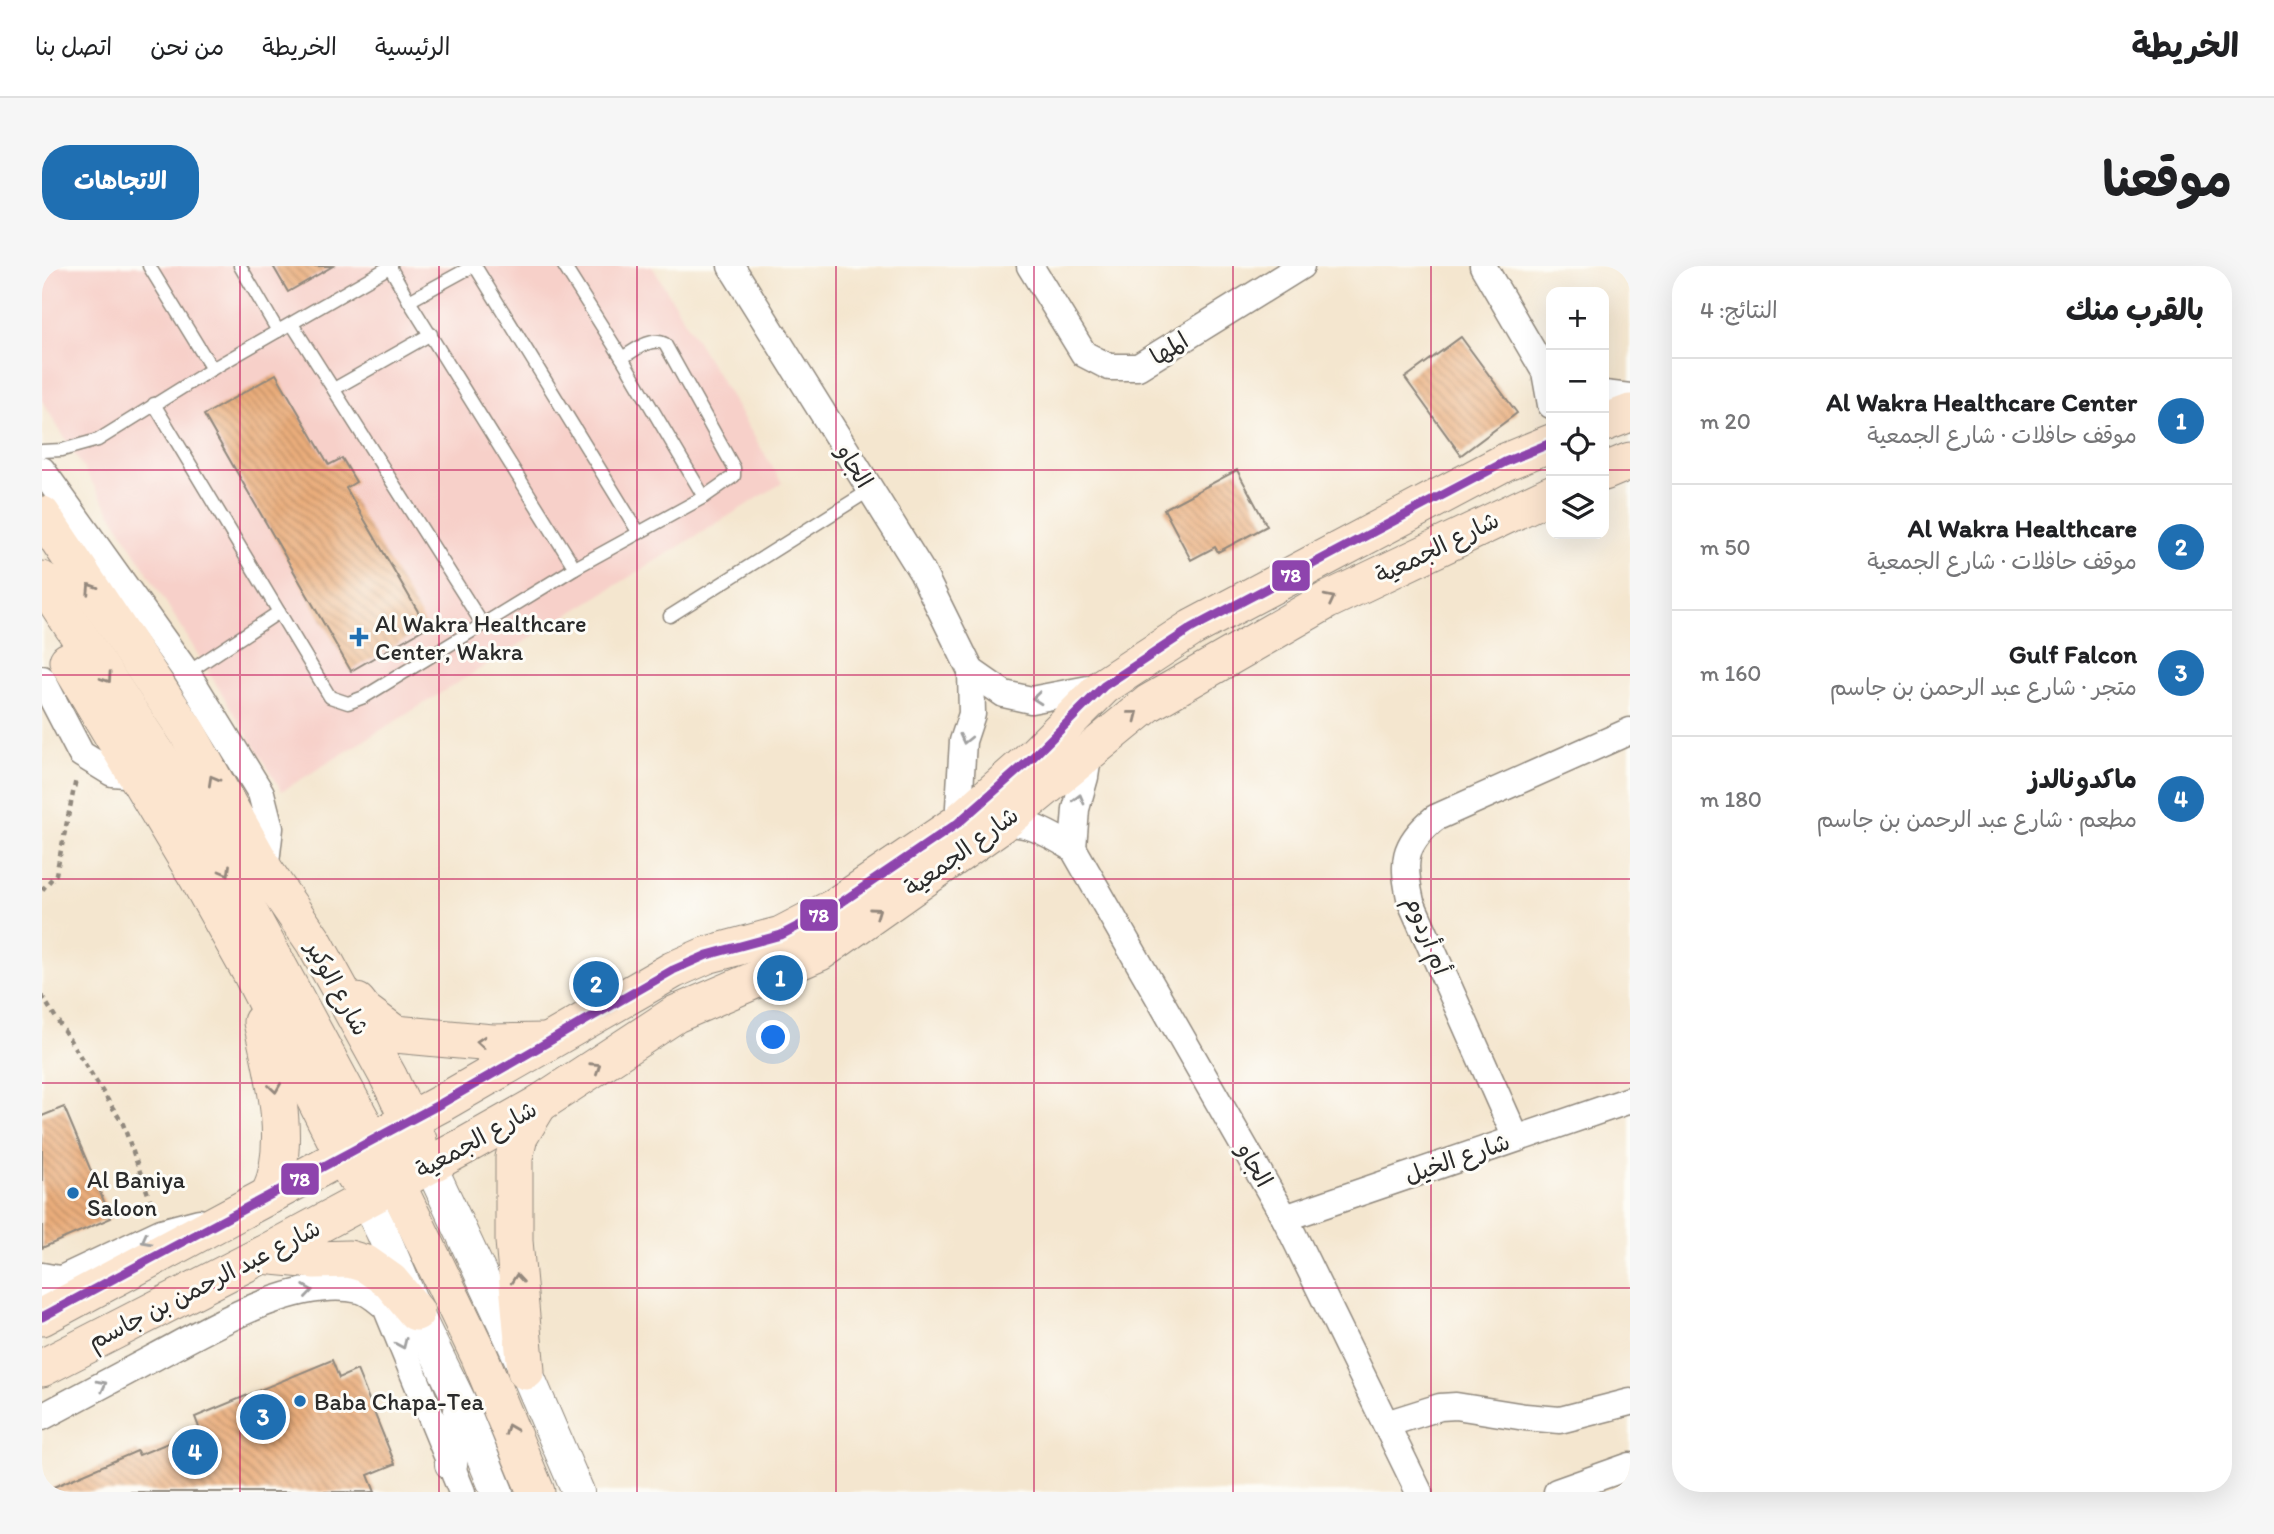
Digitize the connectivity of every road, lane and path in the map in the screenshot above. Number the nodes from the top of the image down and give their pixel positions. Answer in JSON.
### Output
{"nodes":[{"id":1,"x":149,"y":266,"type":"edge"},
{"id":2,"x":240,"y":266,"type":"edge"},
{"id":3,"x":391,"y":266,"type":"edge"},
{"id":4,"x":474,"y":266,"type":"edge"},
{"id":5,"x":564,"y":266,"type":"edge"},
{"id":6,"x":731,"y":266,"type":"edge"},
{"id":7,"x":1030,"y":266,"type":"edge"},
{"id":8,"x":1301,"y":266,"type":"edge"},
{"id":9,"x":1483,"y":266,"type":"edge"},
{"id":10,"x":409,"y":301,"type":"junction"},
{"id":11,"x":292,"y":324,"type":"junction"},
{"id":12,"x":278,"y":331,"type":"junction"},
{"id":13,"x":430,"y":334,"type":"junction"},
{"id":14,"x":622,"y":358,"type":"junction"},
{"id":15,"x":212,"y":369,"type":"junction"},
{"id":16,"x":1546,"y":371,"type":"edge"},
{"id":17,"x":334,"y":389,"type":"junction"},
{"id":18,"x":1609,"y":395,"type":"edge"},
{"id":19,"x":1630,"y":397,"type":"edge"},
{"id":20,"x":154,"y":404,"type":"junction"},
{"id":21,"x":1550,"y":413,"type":"edge"},
{"id":22,"x":1630,"y":413,"type":"edge"},
{"id":23,"x":1609,"y":421,"type":"edge"},
{"id":24,"x":1546,"y":445,"type":"edge"},
{"id":25,"x":42,"y":450,"type":"edge"},
{"id":26,"x":1630,"y":461,"type":"edge"},
{"id":27,"x":1505,"y":462,"type":"junction"},
{"id":28,"x":42,"y":470,"type":"edge"},
{"id":29,"x":1609,"y":470,"type":"edge"},
{"id":30,"x":870,"y":490,"type":"junction"},
{"id":31,"x":1546,"y":496,"type":"edge"},
{"id":32,"x":704,"y":497,"type":"junction"},
{"id":33,"x":42,"y":515,"type":"edge"},
{"id":34,"x":639,"y":533,"type":"junction"},
{"id":35,"x":575,"y":568,"type":"junction"},
{"id":36,"x":42,"y":580,"type":"edge"},
{"id":37,"x":279,"y":612,"type":"junction"},
{"id":38,"x":670,"y":616,"type":"dead end"},
{"id":39,"x":42,"y":618,"type":"edge"},
{"id":40,"x":482,"y":625,"type":"junction"},
{"id":41,"x":971,"y":671,"type":"junction"},
{"id":42,"x":187,"y":673,"type":"junction"},
{"id":43,"x":42,"y":679,"type":"edge"},
{"id":44,"x":1104,"y":686,"type":"junction"},
{"id":45,"x":1630,"y":731,"type":"edge"},
{"id":46,"x":1089,"y":751,"type":"junction"},
{"id":47,"x":81,"y":754,"type":"junction"},
{"id":48,"x":136,"y":775,"type":"junction"},
{"id":49,"x":958,"y":823,"type":"junction"},
{"id":50,"x":1000,"y":825,"type":"junction"},
{"id":51,"x":1073,"y":848,"type":"junction"},
{"id":52,"x":265,"y":871,"type":"junction"},
{"id":53,"x":42,"y":890,"type":"edge"},
{"id":54,"x":314,"y":942,"type":"junction"},
{"id":55,"x":251,"y":973,"type":"junction"},
{"id":56,"x":42,"y":996,"type":"edge"},
{"id":57,"x":549,"y":1042,"type":"junction"},
{"id":58,"x":1630,"y":1100,"type":"edge"},
{"id":59,"x":539,"y":1104,"type":"junction"},
{"id":60,"x":1516,"y":1138,"type":"junction"},
{"id":61,"x":378,"y":1165,"type":"junction"},
{"id":62,"x":430,"y":1165,"type":"junction"},
{"id":63,"x":269,"y":1196,"type":"junction"},
{"id":64,"x":235,"y":1215,"type":"junction"},
{"id":65,"x":1284,"y":1218,"type":"junction"},
{"id":66,"x":161,"y":1232,"type":"junction"},
{"id":67,"x":262,"y":1255,"type":"junction"},
{"id":68,"x":42,"y":1269,"type":"edge"},
{"id":69,"x":71,"y":1275,"type":"junction"},
{"id":70,"x":42,"y":1288,"type":"edge"},
{"id":71,"x":416,"y":1312,"type":"junction"},
{"id":72,"x":42,"y":1317,"type":"edge"},
{"id":73,"x":42,"y":1368,"type":"edge"},
{"id":74,"x":526,"y":1371,"type":"junction"},
{"id":75,"x":1630,"y":1402,"type":"edge"},
{"id":76,"x":461,"y":1404,"type":"junction"},
{"id":77,"x":42,"y":1417,"type":"edge"},
{"id":78,"x":1386,"y":1424,"type":"junction"},
{"id":79,"x":1630,"y":1466,"type":"edge"},
{"id":80,"x":457,"y":1478,"type":"edge"},
{"id":81,"x":498,"y":1492,"type":"edge"},
{"id":82,"x":536,"y":1492,"type":"edge"},
{"id":83,"x":578,"y":1492,"type":"edge"},
{"id":84,"x":1419,"y":1492,"type":"edge"},
{"id":85,"x":1557,"y":1492,"type":"edge"}],
"edges":[{"from":1,"to":15,"type":"lane"},
{"from":2,"to":12,"type":"lane"},
{"from":3,"to":10,"type":"lane"},
{"from":3,"to":11,"type":"lane"},
{"from":4,"to":10,"type":"lane"},
{"from":4,"to":34,"type":"lane"},
{"from":5,"to":14,"type":"lane"},
{"from":6,"to":30,"type":"street","name":"الجاو"},
{"from":7,"to":8,"type":"street","name":"المها"},
{"from":9,"to":16,"type":"street"},
{"from":10,"to":13,"type":"lane"},
{"from":11,"to":12,"type":"lane"},
{"from":11,"to":17,"type":"lane"},
{"from":12,"to":15,"type":"lane"},
{"from":13,"to":17,"type":"lane"},
{"from":13,"to":35,"type":"lane"},
{"from":14,"to":32,"type":"lane"},
{"from":14,"to":32,"type":"lane"},
{"from":15,"to":20,"type":"lane"},
{"from":17,"to":40,"type":"lane"},
{"from":18,"to":19,"type":"street"},
{"from":20,"to":25,"type":"lane"},
{"from":20,"to":37,"type":"lane"},
{"from":21,"to":27,"type":"street"},
{"from":22,"to":23,"type":"main road"},
{"from":24,"to":27,"type":"main road","name":"شارع الجمعية"},
{"from":26,"to":29,"type":"main road"},
{"from":27,"to":44,"type":"main road","name":"شارع الجمعية"},
{"from":28,"to":42,"type":"street"},
{"from":30,"to":38,"type":"lane"},
{"from":30,"to":41,"type":"street","name":"الجاو"},
{"from":46,"to":31,"type":"main road","name":"شارع الجمعية","one_way":true},
{"from":32,"to":34,"type":"lane"},
{"from":52,"to":33,"type":"main road","name":"شارع الوكير","one_way":true},
{"from":34,"to":35,"type":"lane"},
{"from":35,"to":40,"type":"lane"},
{"from":36,"to":61,"type":"main road","one_way":true},
{"from":37,"to":40,"type":"lane"},
{"from":37,"to":42,"type":"lane"},
{"from":39,"to":48,"type":"main road","name":"شارع الوكير"},
{"from":44,"to":41,"type":"street","name":"الجاو","one_way":true},
{"from":41,"to":49,"type":"street","name":"الجاو","one_way":true},
{"from":42,"to":52,"type":"street"},
{"from":43,"to":47,"type":"street"},
{"from":44,"to":49,"type":"main road","name":"شارع الجمعية"},
{"from":45,"to":60,"type":"street","name":"أم أردوم"},
{"from":46,"to":50,"type":"main road","name":"شارع الجمعية"},
{"from":51,"to":46,"type":"street","one_way":true},
{"from":47,"to":48,"type":"street"},
{"from":47,"to":53,"type":"path"},
{"from":48,"to":55,"type":"main road","name":"شارع الوكير"},
{"from":49,"to":57,"type":"main road","name":"شارع الجمعية"},
{"from":50,"to":51,"type":"street"},
{"from":59,"to":50,"type":"main road","name":"شارع الجمعية","one_way":true},
{"from":51,"to":65,"type":"street","name":"الجاو"},
{"from":52,"to":54,"type":"main road","name":"شارع الوكير"},
{"from":57,"to":54,"type":"main road","one_way":true},
{"from":54,"to":61,"type":"main road","name":"شارع الوكير"},
{"from":55,"to":61,"type":"main road","name":"شارع الوكير"},
{"from":55,"to":63,"type":"main road","one_way":true},
{"from":56,"to":66,"type":"path"},
{"from":57,"to":61,"type":"main road","name":"شارع الجمعية"},
{"from":58,"to":60,"type":"street","name":"شارع الخيل"},
{"from":59,"to":62,"type":"main road","name":"شارع الجمعية"},
{"from":74,"to":59,"type":"main road","one_way":true},
{"from":60,"to":65,"type":"street","name":"شارع الخيل"},
{"from":61,"to":62,"type":"main road","name":"شارع الجمعية"},
{"from":61,"to":63,"type":"main road","name":"شارع عبد الرحمن بن جاسم"},
{"from":61,"to":67,"type":"main road","name":"شارع عبد الرحمن بن جاسم"},
{"from":61,"to":71,"type":"street","name":"شارع الوكير"},
{"from":82,"to":61,"type":"main road","one_way":true},
{"from":62,"to":74,"type":"street"},
{"from":63,"to":64,"type":"main road","name":"شارع عبد الرحمن بن جاسم"},
{"from":64,"to":66,"type":"street","name":"شارع عبد الرحمن بن جاسم"},
{"from":64,"to":72,"type":"main road","name":"شارع عبد الرحمن بن جاسم"},
{"from":65,"to":78,"type":"street","name":"الجاو"},
{"from":66,"to":69,"type":"street","name":"شارع عبد الرحمن بن جاسم","one_way":true},
{"from":67,"to":71,"type":"main road"},
{"from":67,"to":73,"type":"main road","name":"شارع عبد الرحمن بن جاسم"},
{"from":68,"to":69,"type":"lane"},
{"from":69,"to":70,"type":"street","name":"شارع عبد الرحمن بن جاسم"},
{"from":71,"to":76,"type":"street","name":"شارع الوكير"},
{"from":74,"to":83,"type":"street"},
{"from":75,"to":78,"type":"street"},
{"from":76,"to":80,"type":"street"},
{"from":76,"to":81,"type":"street","name":"شارع الوكير"},
{"from":77,"to":80,"type":"street","name":"شارع عبد الرحمن بن جاسم","one_way":true},
{"from":78,"to":84,"type":"street","name":"الجاو"},
{"from":79,"to":85,"type":"street"}]}
